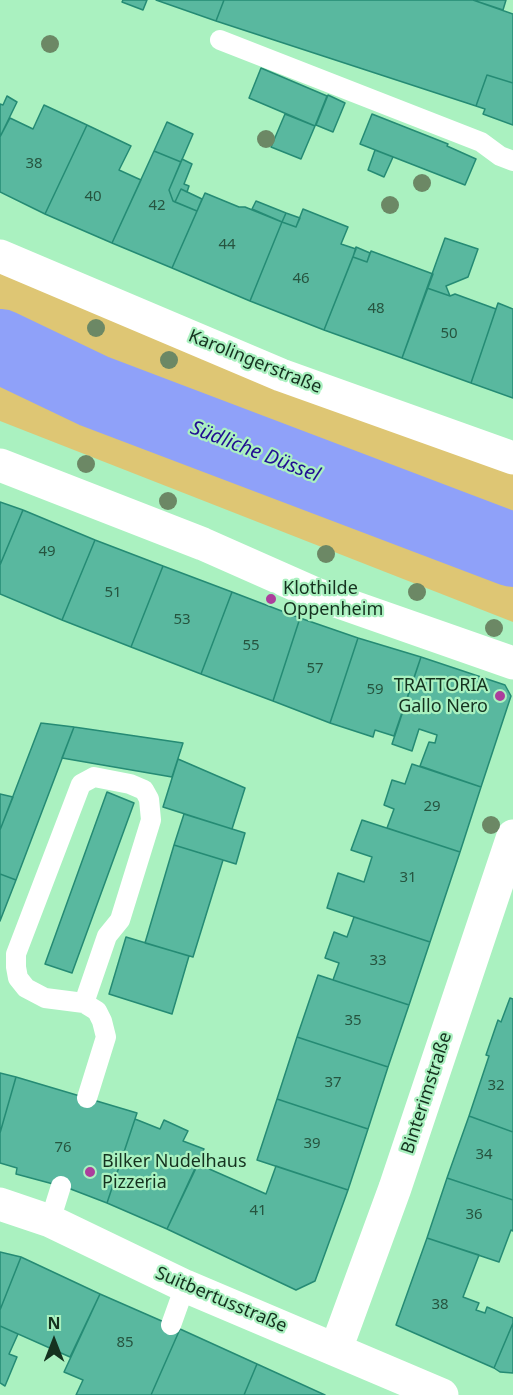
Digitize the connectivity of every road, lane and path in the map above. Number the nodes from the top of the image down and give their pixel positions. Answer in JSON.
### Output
{"nodes":[{"id":1,"x":220,"y":40,"type":"dead end"},
{"id":2,"x":513,"y":161,"type":"edge"},
{"id":3,"x":0,"y":256,"type":"edge"},
{"id":4,"x":513,"y":458,"type":"edge"},
{"id":5,"x":0,"y":465,"type":"edge"},
{"id":6,"x":513,"y":663,"type":"edge"},
{"id":7,"x":513,"y":836,"type":"edge"},
{"id":8,"x":8,"y":976,"type":"edge"},
{"id":9,"x":84,"y":1003,"type":"junction"},
{"id":10,"x":87,"y":1098,"type":"dead end"},
{"id":11,"x":61,"y":1186,"type":"dead end"},
{"id":12,"x":0,"y":1204,"type":"edge"},
{"id":13,"x":50,"y":1221,"type":"junction"},
{"id":14,"x":185,"y":1286,"type":"junction"},
{"id":15,"x":171,"y":1325,"type":"dead end"},
{"id":16,"x":336,"y":1349,"type":"junction"},
{"id":17,"x":405,"y":1388,"type":"edge"},
{"id":18,"x":442,"y":1395,"type":"edge"}],
"edges":[{"from":1,"to":2,"type":"lane"},
{"from":3,"to":4,"type":"street","name":"Karolingerstraße"},
{"from":5,"to":6,"type":"street"},
{"from":7,"to":16,"type":"street","name":"Binterimstraße"},
{"from":8,"to":9,"type":"lane"},
{"from":8,"to":9,"type":"lane"},
{"from":9,"to":10,"type":"lane"},
{"from":11,"to":13,"type":"lane"},
{"from":12,"to":13,"type":"street","name":"Suitbertusstraße"},
{"from":13,"to":14,"type":"street","name":"Suitbertusstraße"},
{"from":14,"to":15,"type":"lane"},
{"from":14,"to":16,"type":"street","name":"Suitbertusstraße"},
{"from":16,"to":17,"type":"street","name":"Suitbertusstraße"},
{"from":17,"to":18,"type":"street","name":"Suitbertusstraße"}]}
